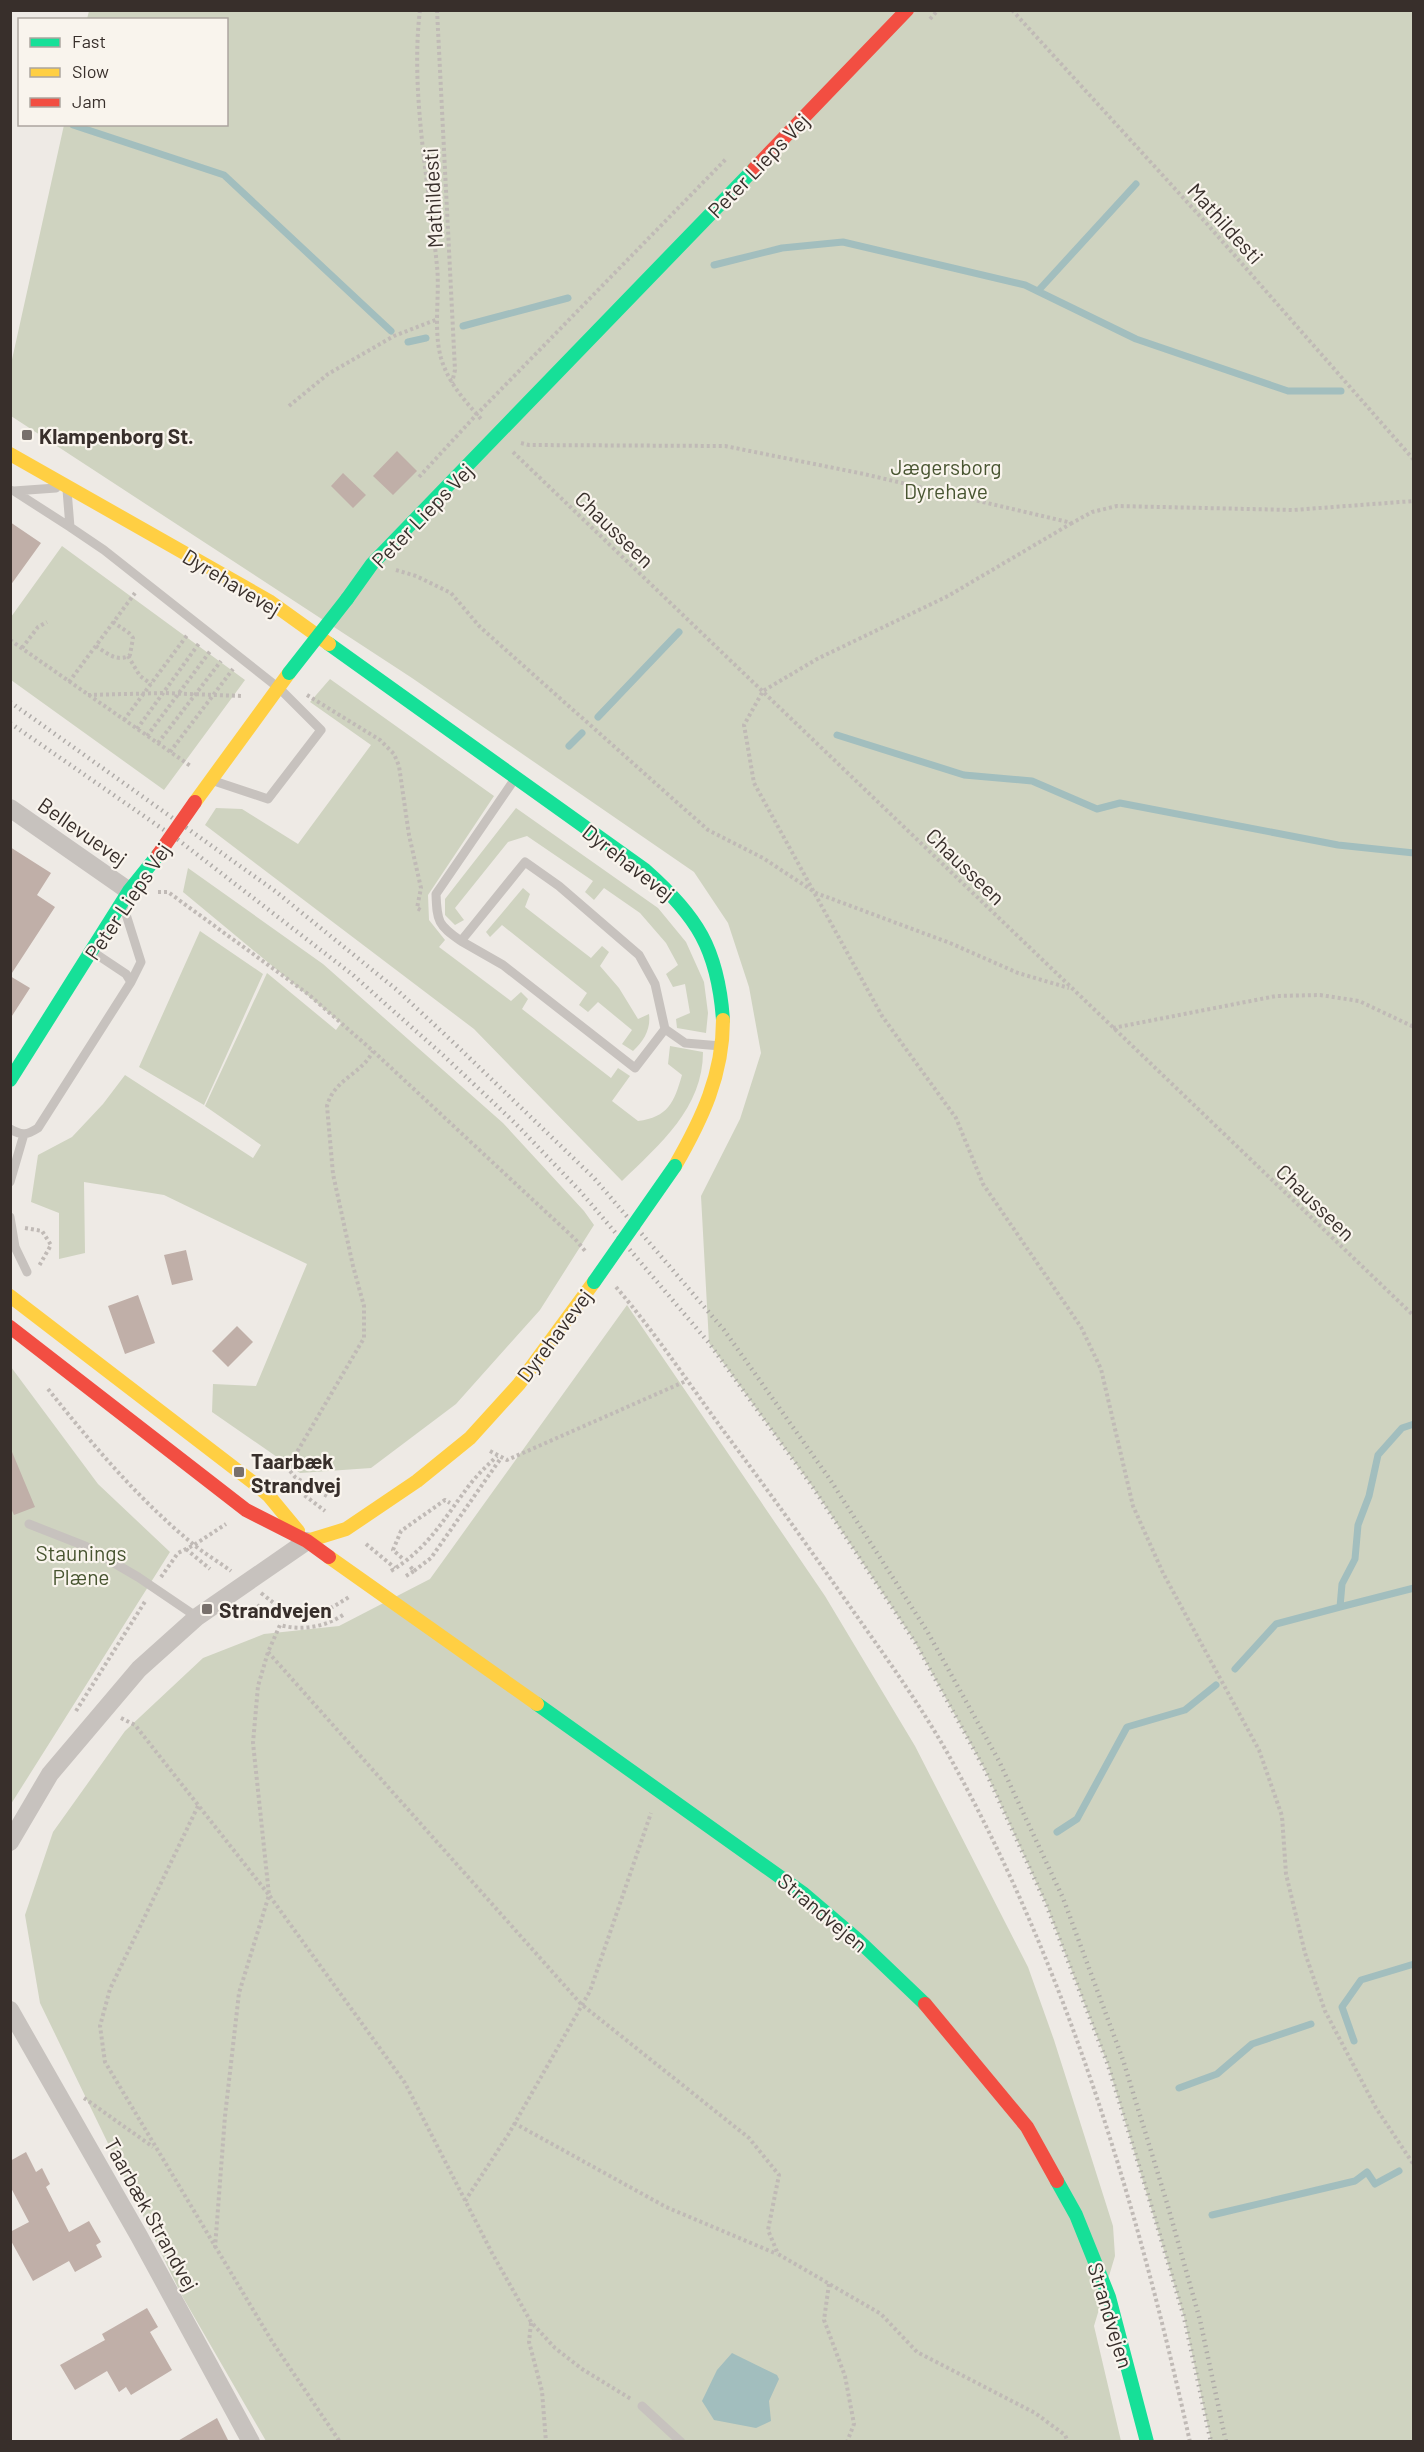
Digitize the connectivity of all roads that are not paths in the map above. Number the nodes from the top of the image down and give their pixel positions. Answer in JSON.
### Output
{"nodes":[{"id":1,"x":907,"y":10,"type":"edge"},
{"id":2,"x":10,"y":454,"type":"edge"},
{"id":3,"x":67,"y":487,"type":"junction"},
{"id":4,"x":12,"y":490,"type":"edge"},
{"id":5,"x":70,"y":527,"type":"junction"},
{"id":6,"x":277,"y":693,"type":"junction"},
{"id":7,"x":516,"y":777,"type":"junction"},
{"id":8,"x":211,"y":780,"type":"junction"},
{"id":9,"x":10,"y":808,"type":"edge"},
{"id":10,"x":126,"y":897,"type":"junction"},
{"id":11,"x":461,"y":941,"type":"junction"},
{"id":12,"x":92,"y":951,"type":"junction"},
{"id":13,"x":131,"y":982,"type":"junction"},
{"id":14,"x":665,"y":1029,"type":"junction"},
{"id":15,"x":724,"y":1047,"type":"junction"},
{"id":16,"x":10,"y":1080,"type":"edge"},
{"id":17,"x":10,"y":1129,"type":"edge"},
{"id":18,"x":24,"y":1134,"type":"junction"},
{"id":19,"x":10,"y":1182,"type":"edge"},
{"id":20,"x":10,"y":1216,"type":"edge"},
{"id":21,"x":27,"y":1272,"type":"dead end"},
{"id":22,"x":10,"y":1296,"type":"edge"},
{"id":23,"x":10,"y":1327,"type":"edge"},
{"id":24,"x":29,"y":1524,"type":"dead end"},
{"id":25,"x":307,"y":1541,"type":"junction"},
{"id":26,"x":197,"y":1617,"type":"junction"},
{"id":27,"x":10,"y":1842,"type":"edge"},
{"id":28,"x":10,"y":2010,"type":"edge"},
{"id":29,"x":642,"y":2406,"type":"road end"},
{"id":30,"x":251,"y":2442,"type":"edge"},
{"id":31,"x":681,"y":2442,"type":"edge"},
{"id":32,"x":1147,"y":2442,"type":"edge"}],
"edges":[{"from":1,"to":6,"type":"street","name":"Peter Lieps Vej","bridge":true},
{"from":2,"to":3,"type":"street","name":"Dyrehavevej"},
{"from":3,"to":4,"type":"lane"},
{"from":3,"to":5,"type":"lane"},
{"from":3,"to":7,"type":"street","name":"Dyrehavevej"},
{"from":4,"to":5,"type":"lane"},
{"from":5,"to":6,"type":"lane"},
{"from":6,"to":8,"type":"street","name":"Peter Lieps Vej"},
{"from":6,"to":8,"type":"lane"},
{"from":7,"to":11,"type":"lane"},
{"from":7,"to":15,"type":"street","name":"Dyrehavevej"},
{"from":8,"to":10,"type":"street","name":"Peter Lieps Vej","bridge":true},
{"from":9,"to":10,"type":"street","name":"Bellevuevej"},
{"from":10,"to":12,"type":"street","name":"Peter Lieps Vej"},
{"from":10,"to":13,"type":"lane"},
{"from":11,"to":14,"type":"lane"},
{"from":11,"to":14,"type":"lane"},
{"from":12,"to":13,"type":"lane"},
{"from":12,"to":16,"type":"street","name":"Peter Lieps Vej"},
{"from":13,"to":18,"type":"lane"},
{"from":14,"to":15,"type":"lane"},
{"from":15,"to":25,"type":"street","name":"Dyrehavevej","bridge":true},
{"from":17,"to":18,"type":"lane"},
{"from":18,"to":19,"type":"lane"},
{"from":20,"to":21,"type":"lane"},
{"from":22,"to":25,"type":"street","name":"Strandvejen"},
{"from":23,"to":25,"type":"street","name":"Strandvejen"},
{"from":24,"to":26,"type":"lane"},
{"from":25,"to":26,"type":"street"},
{"from":25,"to":32,"type":"street","name":"Strandvejen"},
{"from":26,"to":27,"type":"street"},
{"from":28,"to":30,"type":"street","name":"Taarbæk Strandvej"},
{"from":29,"to":31,"type":"lane"}]}
